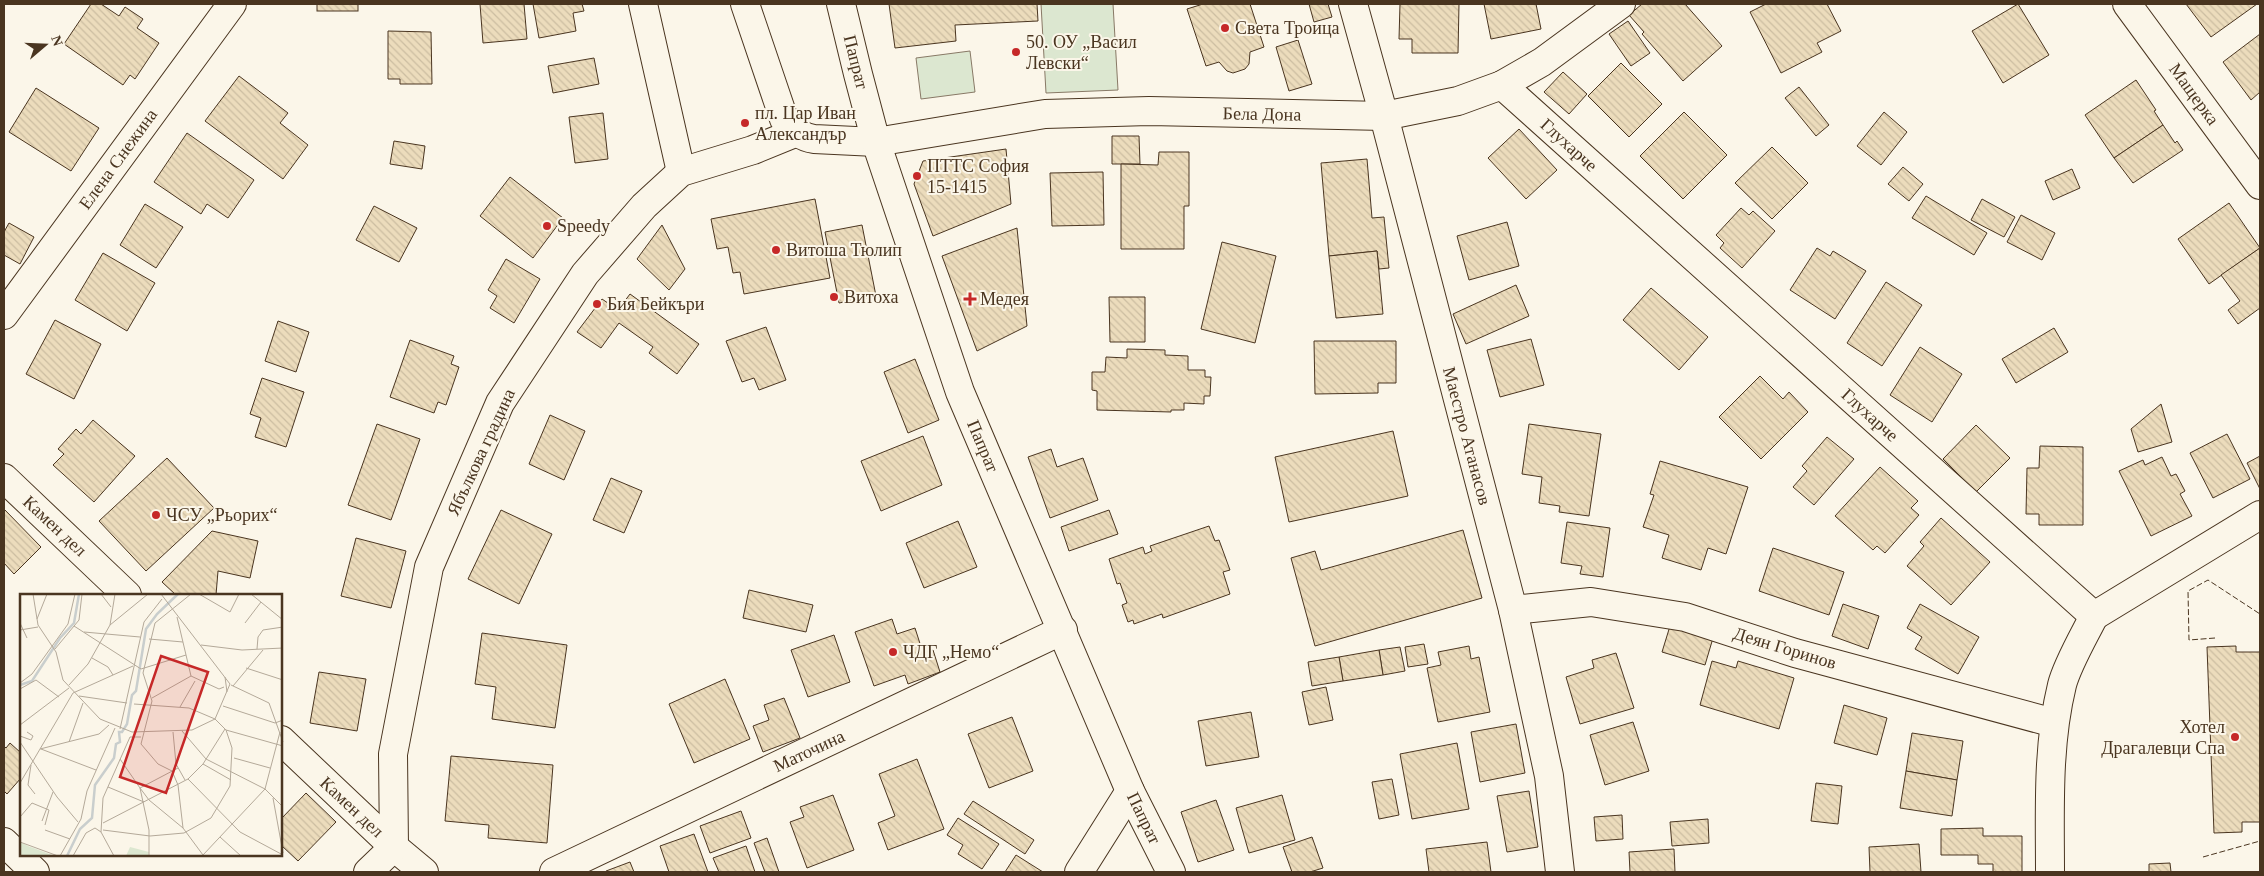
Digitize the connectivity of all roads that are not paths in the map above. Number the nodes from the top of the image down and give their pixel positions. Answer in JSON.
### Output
{"nodes":[{"id":1,"x":232,"y":4,"type":"edge"},
{"id":2,"x":644,"y":4,"type":"edge"},
{"id":3,"x":745,"y":4,"type":"edge"},
{"id":4,"x":842,"y":4,"type":"edge"},
{"id":5,"x":1353,"y":4,"type":"edge"},
{"id":6,"x":1621,"y":4,"type":"edge"},
{"id":7,"x":2127,"y":4,"type":"edge"},
{"id":8,"x":1502,"y":85,"type":"junction"},
{"id":9,"x":1384,"y":116,"type":"junction"},
{"id":10,"x":797,"y":132,"type":"junction"},
{"id":11,"x":876,"y":142,"type":"junction"},
{"id":12,"x":681,"y":172,"type":"junction"},
{"id":13,"x":2260,"y":185,"type":"edge"},
{"id":14,"x":4,"y":315,"type":"edge"},
{"id":15,"x":4,"y":478,"type":"edge"},
{"id":16,"x":2260,"y":515,"type":"edge"},
{"id":17,"x":126,"y":594,"type":"edge"},
{"id":18,"x":1512,"y":610,"type":"junction"},
{"id":19,"x":2094,"y":616,"type":"junction"},
{"id":20,"x":1063,"y":630,"type":"junction"},
{"id":21,"x":2054,"y":723,"type":"junction"},
{"id":22,"x":282,"y":741,"type":"edge"},
{"id":23,"x":1130,"y":791,"type":"junction"},
{"id":24,"x":4,"y":842,"type":"edge"},
{"id":25,"x":394,"y":847,"type":"junction"},
{"id":26,"x":35,"y":872,"type":"edge"},
{"id":27,"x":368,"y":872,"type":"edge"},
{"id":28,"x":424,"y":872,"type":"edge"},
{"id":29,"x":554,"y":872,"type":"edge"},
{"id":30,"x":1078,"y":872,"type":"edge"},
{"id":31,"x":1171,"y":872,"type":"edge"},
{"id":32,"x":1560,"y":872,"type":"edge"},
{"id":33,"x":2050,"y":872,"type":"edge"}],
"edges":[{"from":1,"to":14,"type":"street","name":"Елена Снежина"},
{"from":2,"to":12,"type":"street"},
{"from":3,"to":10,"type":"street"},
{"from":4,"to":11,"type":"street","name":"Папрат"},
{"from":5,"to":9,"type":"street","name":"Маестро Атанасов"},
{"from":6,"to":8,"type":"street","name":"Бела Дона"},
{"from":7,"to":13,"type":"street","name":"Мащерка"},
{"from":8,"to":9,"type":"street","name":"Бела Дона"},
{"from":8,"to":19,"type":"street","name":"Глухарче"},
{"from":9,"to":11,"type":"street","name":"Бела Дона"},
{"from":9,"to":18,"type":"street","name":"Маестро Атанасов"},
{"from":10,"to":11,"type":"street","name":"Бела Дона"},
{"from":10,"to":12,"type":"street","name":"Ябълкова градина"},
{"from":11,"to":20,"type":"street","name":"Папрат"},
{"from":12,"to":25,"type":"street","name":"Ябълкова градина"},
{"from":15,"to":17,"type":"street","name":"Камен дел"},
{"from":16,"to":19,"type":"street"},
{"from":18,"to":21,"type":"street","name":"Деян Горинов"},
{"from":18,"to":32,"type":"street","name":"Маестро Атанасов"},
{"from":19,"to":21,"type":"street"},
{"from":20,"to":23,"type":"street","name":"Папрат"},
{"from":20,"to":29,"type":"street","name":"Маточина"},
{"from":21,"to":33,"type":"street"},
{"from":22,"to":25,"type":"street","name":"Камен дел"},
{"from":23,"to":30,"type":"street"},
{"from":23,"to":31,"type":"street","name":"Папрат"},
{"from":24,"to":26,"type":"street"},
{"from":25,"to":27,"type":"street"},
{"from":25,"to":28,"type":"street","name":"Камен дел"}]}
